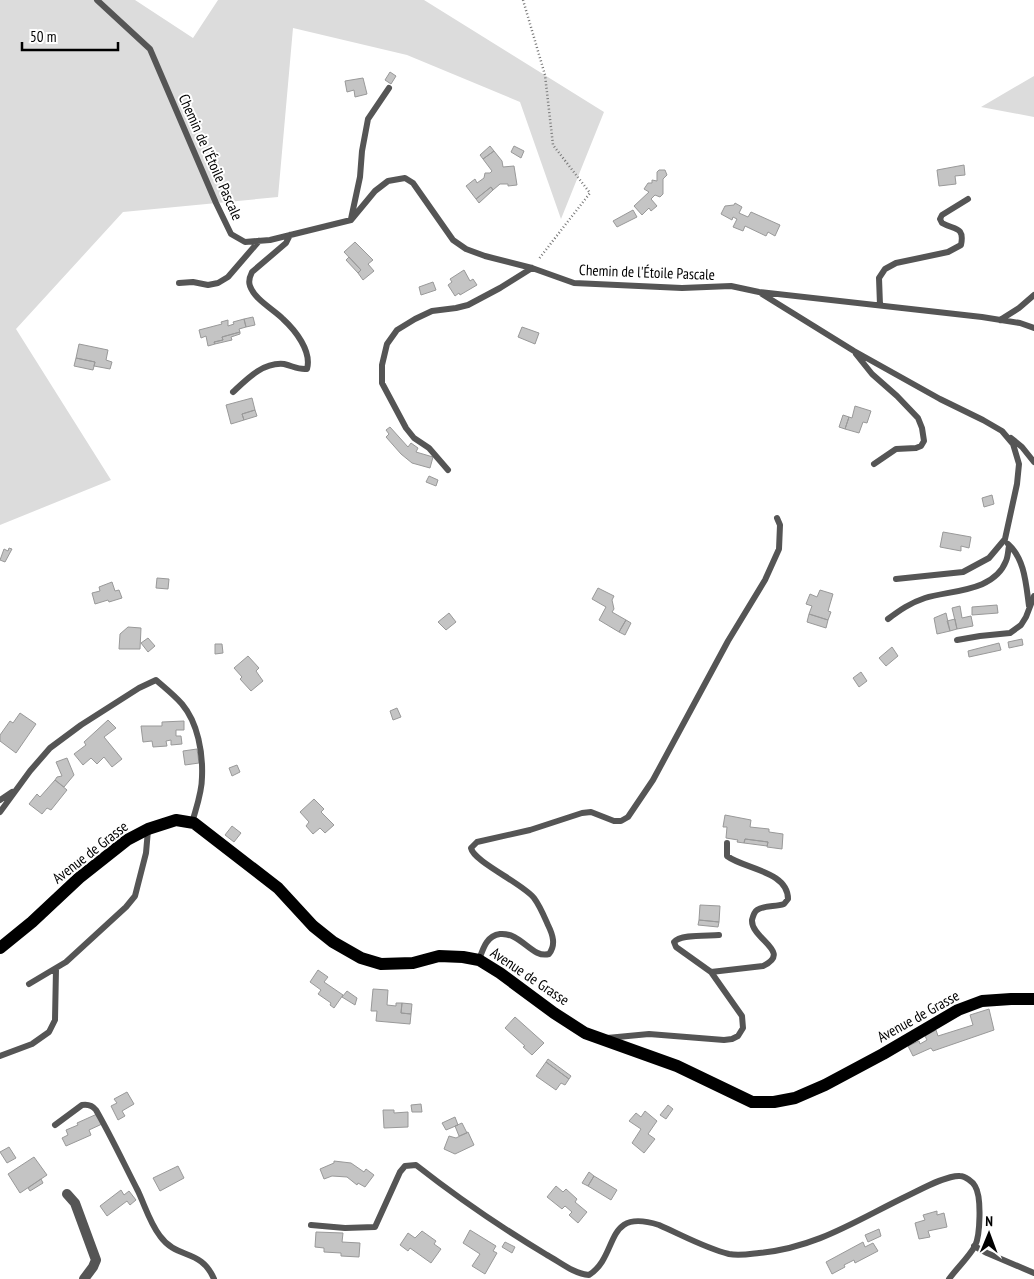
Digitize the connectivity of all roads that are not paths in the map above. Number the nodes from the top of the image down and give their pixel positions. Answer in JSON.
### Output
{"nodes":[{"id":1,"x":97,"y":0,"type":"edge"},
{"id":2,"x":389,"y":88,"type":"dead end"},
{"id":3,"x":968,"y":198,"type":"dead end"},
{"id":4,"x":351,"y":220,"type":"junction"},
{"id":5,"x":290,"y":235,"type":"junction"},
{"id":6,"x":259,"y":241,"type":"junction"},
{"id":7,"x":532,"y":268,"type":"junction"},
{"id":8,"x":179,"y":283,"type":"dead end"},
{"id":9,"x":759,"y":292,"type":"junction"},
{"id":10,"x":1034,"y":295,"type":"edge"},
{"id":11,"x":880,"y":305,"type":"junction"},
{"id":12,"x":1000,"y":320,"type":"junction"},
{"id":13,"x":1034,"y":328,"type":"edge"},
{"id":14,"x":854,"y":351,"type":"junction"},
{"id":15,"x":233,"y":392,"type":"dead end"},
{"id":16,"x":1002,"y":431,"type":"junction"},
{"id":17,"x":1034,"y":462,"type":"edge"},
{"id":18,"x":874,"y":464,"type":"dead end"},
{"id":19,"x":448,"y":470,"type":"dead end"},
{"id":20,"x":777,"y":518,"type":"dead end"},
{"id":21,"x":1005,"y":539,"type":"junction"},
{"id":22,"x":1009,"y":546,"type":"junction"},
{"id":23,"x":896,"y":579,"type":"dead end"},
{"id":24,"x":1034,"y":596,"type":"edge"},
{"id":25,"x":1029,"y":609,"type":"junction"},
{"id":26,"x":888,"y":619,"type":"dead end"},
{"id":27,"x":958,"y":640,"type":"dead end"},
{"id":28,"x":16,"y":790,"type":"junction"},
{"id":29,"x":0,"y":800,"type":"edge"},
{"id":30,"x":0,"y":812,"type":"edge"},
{"id":31,"x":192,"y":822,"type":"junction"},
{"id":32,"x":148,"y":829,"type":"junction"},
{"id":33,"x":727,"y":843,"type":"dead end"},
{"id":34,"x":719,"y":935,"type":"dead end"},
{"id":35,"x":0,"y":948,"type":"edge"},
{"id":36,"x":479,"y":960,"type":"junction"},
{"id":37,"x":56,"y":969,"type":"junction"},
{"id":38,"x":711,"y":972,"type":"junction"},
{"id":39,"x":29,"y":984,"type":"dead end"},
{"id":40,"x":1034,"y":999,"type":"edge"},
{"id":41,"x":601,"y":1039,"type":"junction"},
{"id":42,"x":0,"y":1056,"type":"edge"},
{"id":43,"x":55,"y":1125,"type":"dead end"},
{"id":44,"x":67,"y":1194,"type":"dead end"},
{"id":45,"x":310,"y":1225,"type":"dead end"},
{"id":46,"x":974,"y":1246,"type":"junction"},
{"id":47,"x":1014,"y":1265,"type":"junction"},
{"id":48,"x":1034,"y":1268,"type":"edge"},
{"id":49,"x":1034,"y":1273,"type":"edge"},
{"id":50,"x":84,"y":1279,"type":"edge"},
{"id":51,"x":214,"y":1279,"type":"edge"},
{"id":52,"x":949,"y":1279,"type":"edge"}],
"edges":[{"from":1,"to":6,"type":"lane","name":"Chemin de l'Étoile Pascale"},
{"from":2,"to":4,"type":"lane"},
{"from":3,"to":11,"type":"lane"},
{"from":4,"to":5,"type":"lane","name":"Chemin de l'Étoile Pascale"},
{"from":4,"to":7,"type":"lane","name":"Chemin de l'Étoile Pascale"},
{"from":5,"to":6,"type":"lane","name":"Chemin de l'Étoile Pascale"},
{"from":5,"to":15,"type":"lane"},
{"from":6,"to":8,"type":"lane"},
{"from":7,"to":9,"type":"lane","name":"Chemin de l'Étoile Pascale"},
{"from":7,"to":19,"type":"lane"},
{"from":9,"to":11,"type":"lane","name":"Chemin de l'Étoile Pascale"},
{"from":9,"to":14,"type":"lane"},
{"from":10,"to":12,"type":"lane"},
{"from":11,"to":12,"type":"lane","name":"Chemin de l'Étoile Pascale"},
{"from":12,"to":13,"type":"lane","name":"Chemin de l'Étoile Pascale"},
{"from":14,"to":16,"type":"lane"},
{"from":14,"to":18,"type":"lane"},
{"from":16,"to":17,"type":"lane"},
{"from":16,"to":21,"type":"lane"},
{"from":20,"to":36,"type":"lane"},
{"from":21,"to":22,"type":"lane"},
{"from":21,"to":23,"type":"lane"},
{"from":22,"to":25,"type":"lane"},
{"from":22,"to":26,"type":"lane"},
{"from":24,"to":25,"type":"lane"},
{"from":25,"to":27,"type":"lane"},
{"from":28,"to":29,"type":"lane"},
{"from":28,"to":30,"type":"lane"},
{"from":28,"to":31,"type":"lane"},
{"from":31,"to":32,"type":"main road","name":"Avenue de Grasse"},
{"from":31,"to":36,"type":"main road","name":"Avenue de Grasse"},
{"from":32,"to":35,"type":"main road","name":"Avenue de Grasse"},
{"from":32,"to":37,"type":"lane"},
{"from":33,"to":38,"type":"lane"},
{"from":34,"to":38,"type":"lane"},
{"from":36,"to":41,"type":"main road","name":"Avenue de Grasse"},
{"from":37,"to":39,"type":"lane"},
{"from":37,"to":42,"type":"lane"},
{"from":38,"to":41,"type":"lane"},
{"from":40,"to":41,"type":"main road","name":"Avenue de Grasse"},
{"from":43,"to":51,"type":"lane"},
{"from":44,"to":50,"type":"street"},
{"from":45,"to":46,"type":"lane"},
{"from":46,"to":47,"type":"lane"},
{"from":46,"to":52,"type":"lane"},
{"from":47,"to":48,"type":"lane"},
{"from":47,"to":49,"type":"lane"}]}
